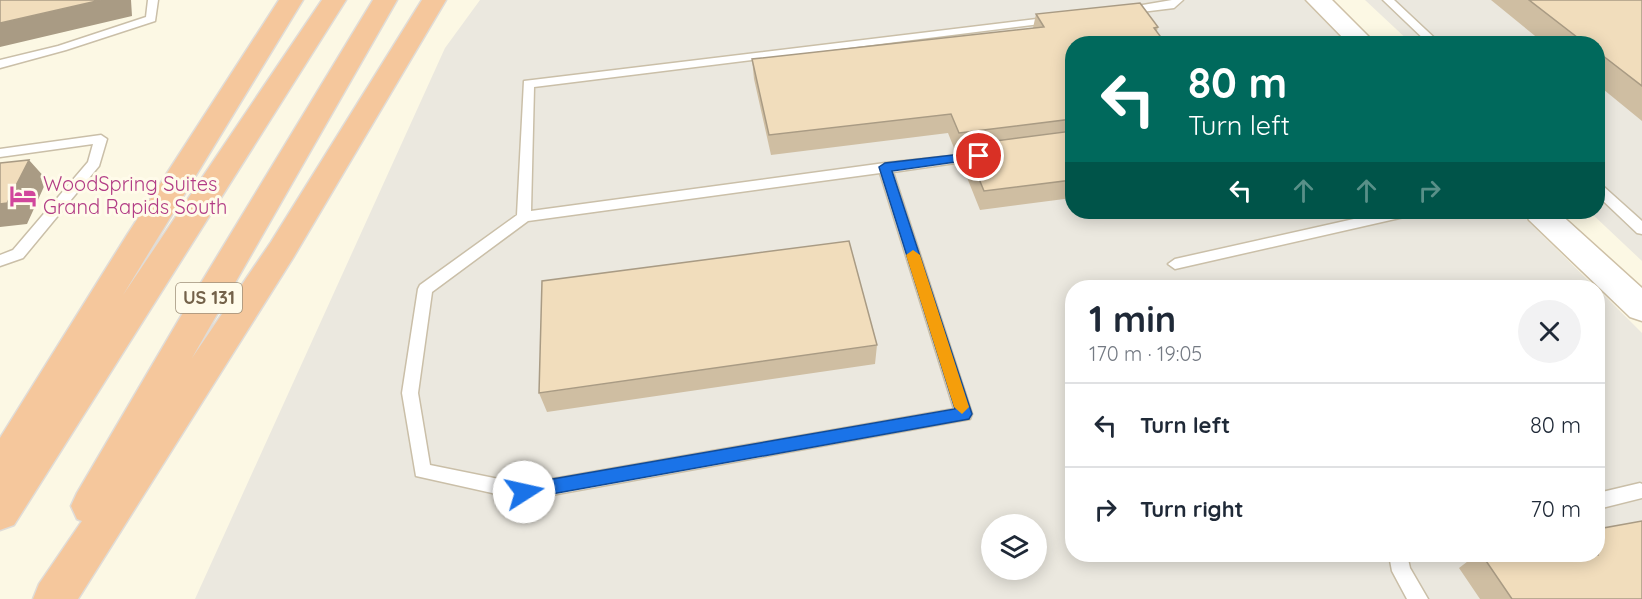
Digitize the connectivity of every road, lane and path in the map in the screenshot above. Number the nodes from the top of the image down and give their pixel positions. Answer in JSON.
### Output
{"nodes":[{"id":1,"x":153,"y":0,"type":"edge"},
{"id":2,"x":291,"y":0,"type":"edge"},
{"id":3,"x":334,"y":0,"type":"edge"},
{"id":4,"x":385,"y":0,"type":"edge"},
{"id":5,"x":434,"y":0,"type":"edge"},
{"id":6,"x":1178,"y":0,"type":"edge"},
{"id":7,"x":1318,"y":0,"type":"edge"},
{"id":8,"x":1388,"y":0,"type":"edge"},
{"id":9,"x":1116,"y":12,"type":"edge"},
{"id":10,"x":1069,"y":18,"type":"edge"},
{"id":11,"x":1356,"y":36,"type":"edge"},
{"id":12,"x":1427,"y":36,"type":"edge"},
{"id":13,"x":0,"y":64,"type":"edge"},
{"id":14,"x":0,"y":153,"type":"edge"},
{"id":15,"x":1002,"y":153,"type":"edge"},
{"id":16,"x":885,"y":167,"type":"junction"},
{"id":17,"x":1605,"y":195,"type":"edge"},
{"id":18,"x":524,"y":218,"type":"junction"},
{"id":19,"x":1373,"y":219,"type":"edge"},
{"id":20,"x":1547,"y":219,"type":"edge"},
{"id":21,"x":1642,"y":229,"type":"edge"},
{"id":22,"x":0,"y":261,"type":"edge"},
{"id":23,"x":1175,"y":264,"type":"dead end"},
{"id":24,"x":1642,"y":308,"type":"edge"},
{"id":25,"x":0,"y":472,"type":"edge"},
{"id":26,"x":1640,"y":491,"type":"dead end"},
{"id":27,"x":1605,"y":499,"type":"edge"},
{"id":28,"x":0,"y":512,"type":"edge"},
{"id":29,"x":1399,"y":562,"type":"edge"},
{"id":30,"x":38,"y":599,"type":"edge"},
{"id":31,"x":54,"y":599,"type":"edge"},
{"id":32,"x":1418,"y":599,"type":"edge"}],
"edges":[{"from":1,"to":13,"type":"lane"},
{"from":2,"to":25,"type":"highway"},
{"from":3,"to":28,"type":"highway","number":"US 131"},
{"from":4,"to":30,"type":"highway","number":"US 131"},
{"from":5,"to":31,"type":"highway"},
{"from":6,"to":9,"type":"lane"},
{"from":7,"to":11,"type":"street"},
{"from":8,"to":12,"type":"lane"},
{"from":10,"to":18,"type":"lane"},
{"from":14,"to":22,"type":"lane"},
{"from":15,"to":16,"type":"lane"},
{"from":16,"to":18,"type":"lane"},
{"from":16,"to":18,"type":"lane"},
{"from":17,"to":21,"type":"lane"},
{"from":19,"to":23,"type":"lane"},
{"from":20,"to":24,"type":"street"},
{"from":26,"to":27,"type":"lane"},
{"from":29,"to":32,"type":"lane"}]}
